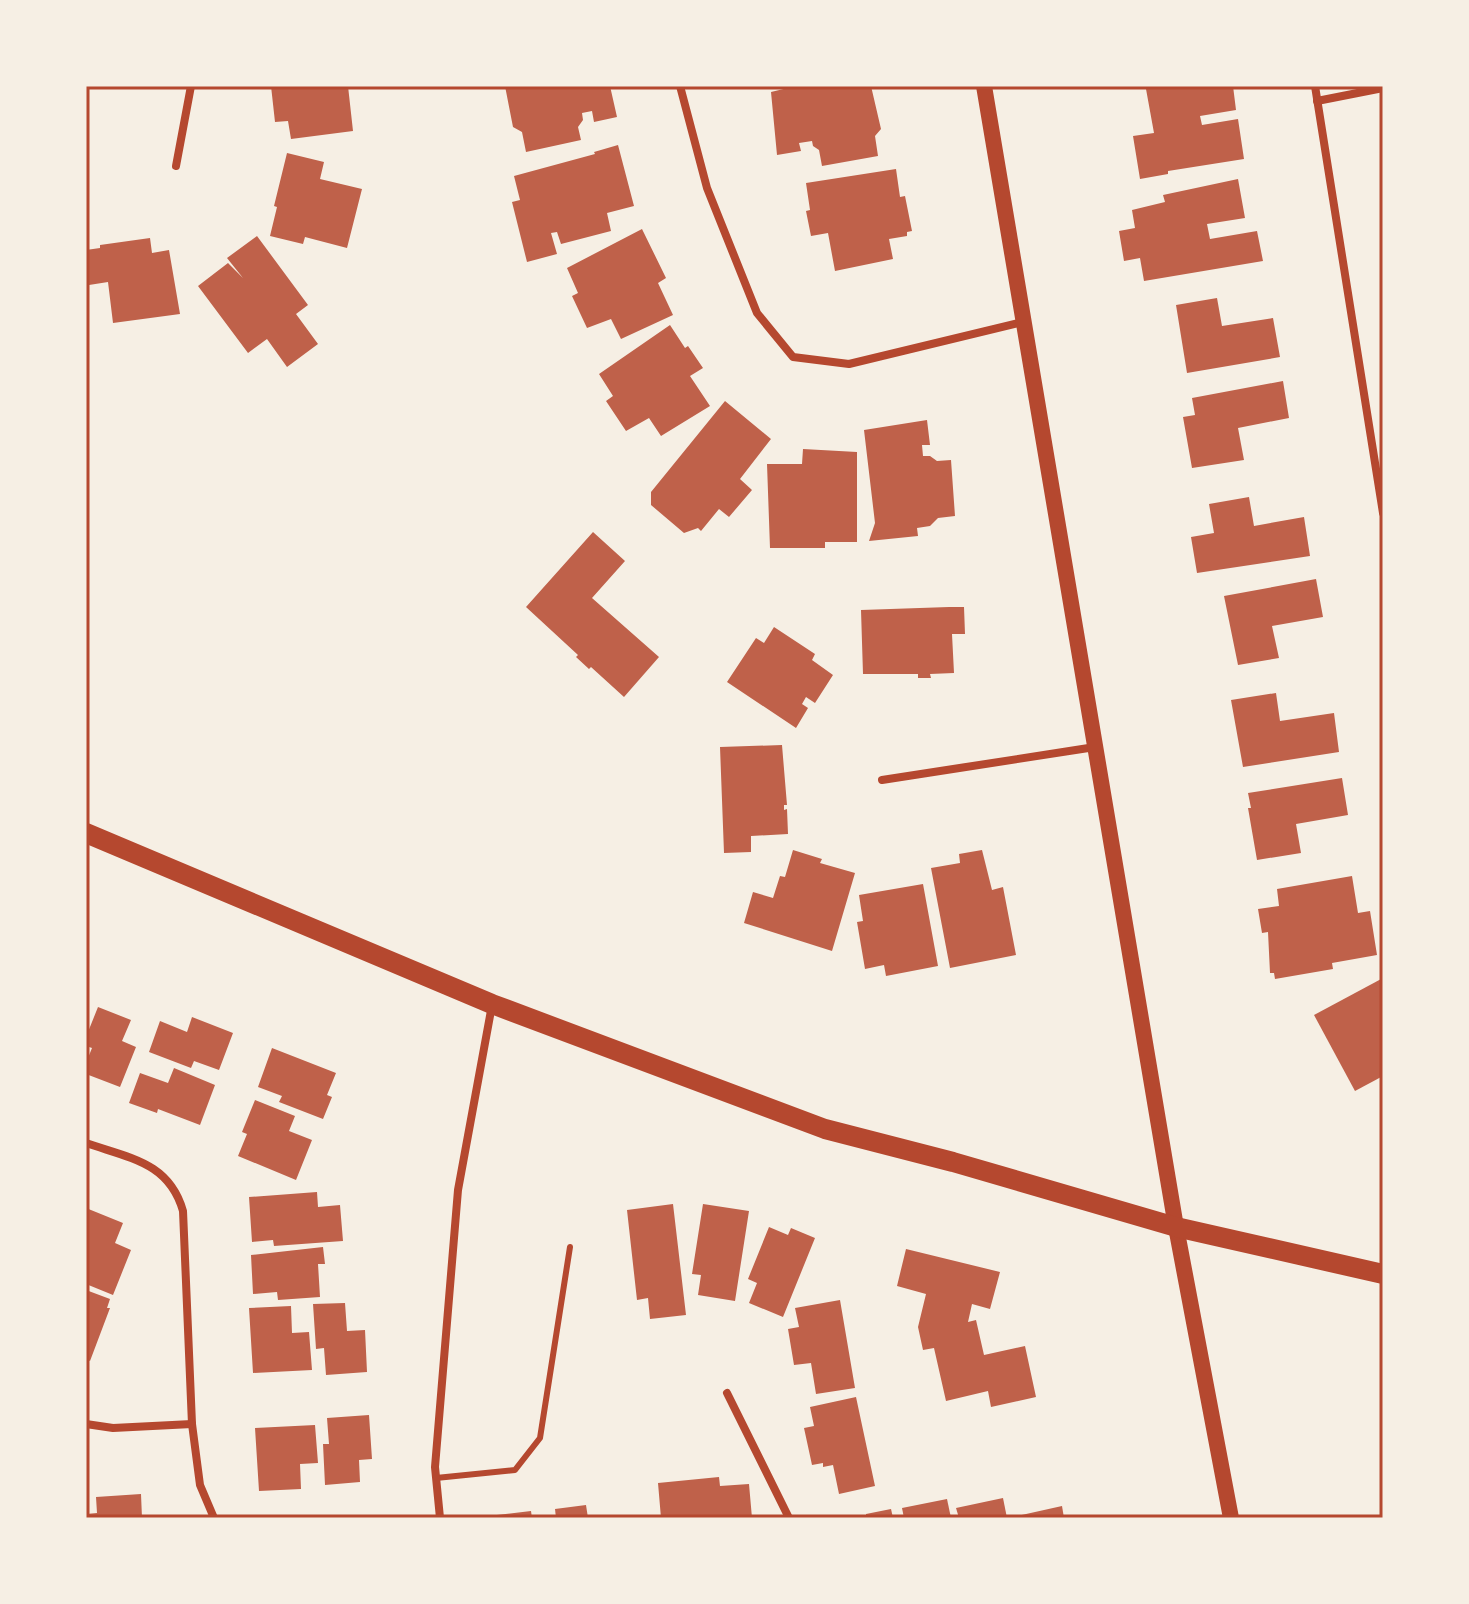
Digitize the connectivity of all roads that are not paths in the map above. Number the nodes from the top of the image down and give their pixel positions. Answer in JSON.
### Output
{"nodes":[{"id":1,"x":191,"y":86,"type":"edge"},
{"id":2,"x":680,"y":86,"type":"edge"},
{"id":3,"x":984,"y":86,"type":"edge"},
{"id":4,"x":1315,"y":86,"type":"edge"},
{"id":5,"x":1383,"y":88,"type":"edge"},
{"id":6,"x":1317,"y":101,"type":"junction"},
{"id":7,"x":176,"y":166,"type":"dead end"},
{"id":8,"x":1024,"y":321,"type":"junction"},
{"id":9,"x":1383,"y":513,"type":"edge"},
{"id":10,"x":1095,"y":747,"type":"junction"},
{"id":11,"x":882,"y":780,"type":"dead end"},
{"id":12,"x":86,"y":833,"type":"edge"},
{"id":13,"x":492,"y":1004,"type":"junction"},
{"id":14,"x":86,"y":1143,"type":"edge"},
{"id":15,"x":1176,"y":1227,"type":"junction"},
{"id":16,"x":570,"y":1247,"type":"dead end"},
{"id":17,"x":1383,"y":1274,"type":"edge"},
{"id":18,"x":727,"y":1393,"type":"dead end"},
{"id":19,"x":86,"y":1424,"type":"edge"},
{"id":20,"x":192,"y":1424,"type":"junction"},
{"id":21,"x":436,"y":1478,"type":"junction"},
{"id":22,"x":214,"y":1518,"type":"edge"},
{"id":23,"x":440,"y":1518,"type":"edge"},
{"id":24,"x":789,"y":1518,"type":"edge"},
{"id":25,"x":1231,"y":1518,"type":"edge"}],
"edges":[{"from":1,"to":7,"type":"street"},
{"from":2,"to":8,"type":"street"},
{"from":3,"to":8,"type":"main road"},
{"from":4,"to":6,"type":"street"},
{"from":5,"to":6,"type":"street"},
{"from":6,"to":9,"type":"street"},
{"from":8,"to":10,"type":"main road"},
{"from":10,"to":11,"type":"street"},
{"from":10,"to":15,"type":"main road"},
{"from":12,"to":13,"type":"main road"},
{"from":13,"to":15,"type":"main road"},
{"from":13,"to":21,"type":"street"},
{"from":14,"to":20,"type":"street"},
{"from":15,"to":17,"type":"main road"},
{"from":15,"to":25,"type":"main road"},
{"from":16,"to":21,"type":"lane"},
{"from":18,"to":24,"type":"street"},
{"from":19,"to":20,"type":"street"},
{"from":20,"to":22,"type":"street"},
{"from":21,"to":23,"type":"street"}]}
